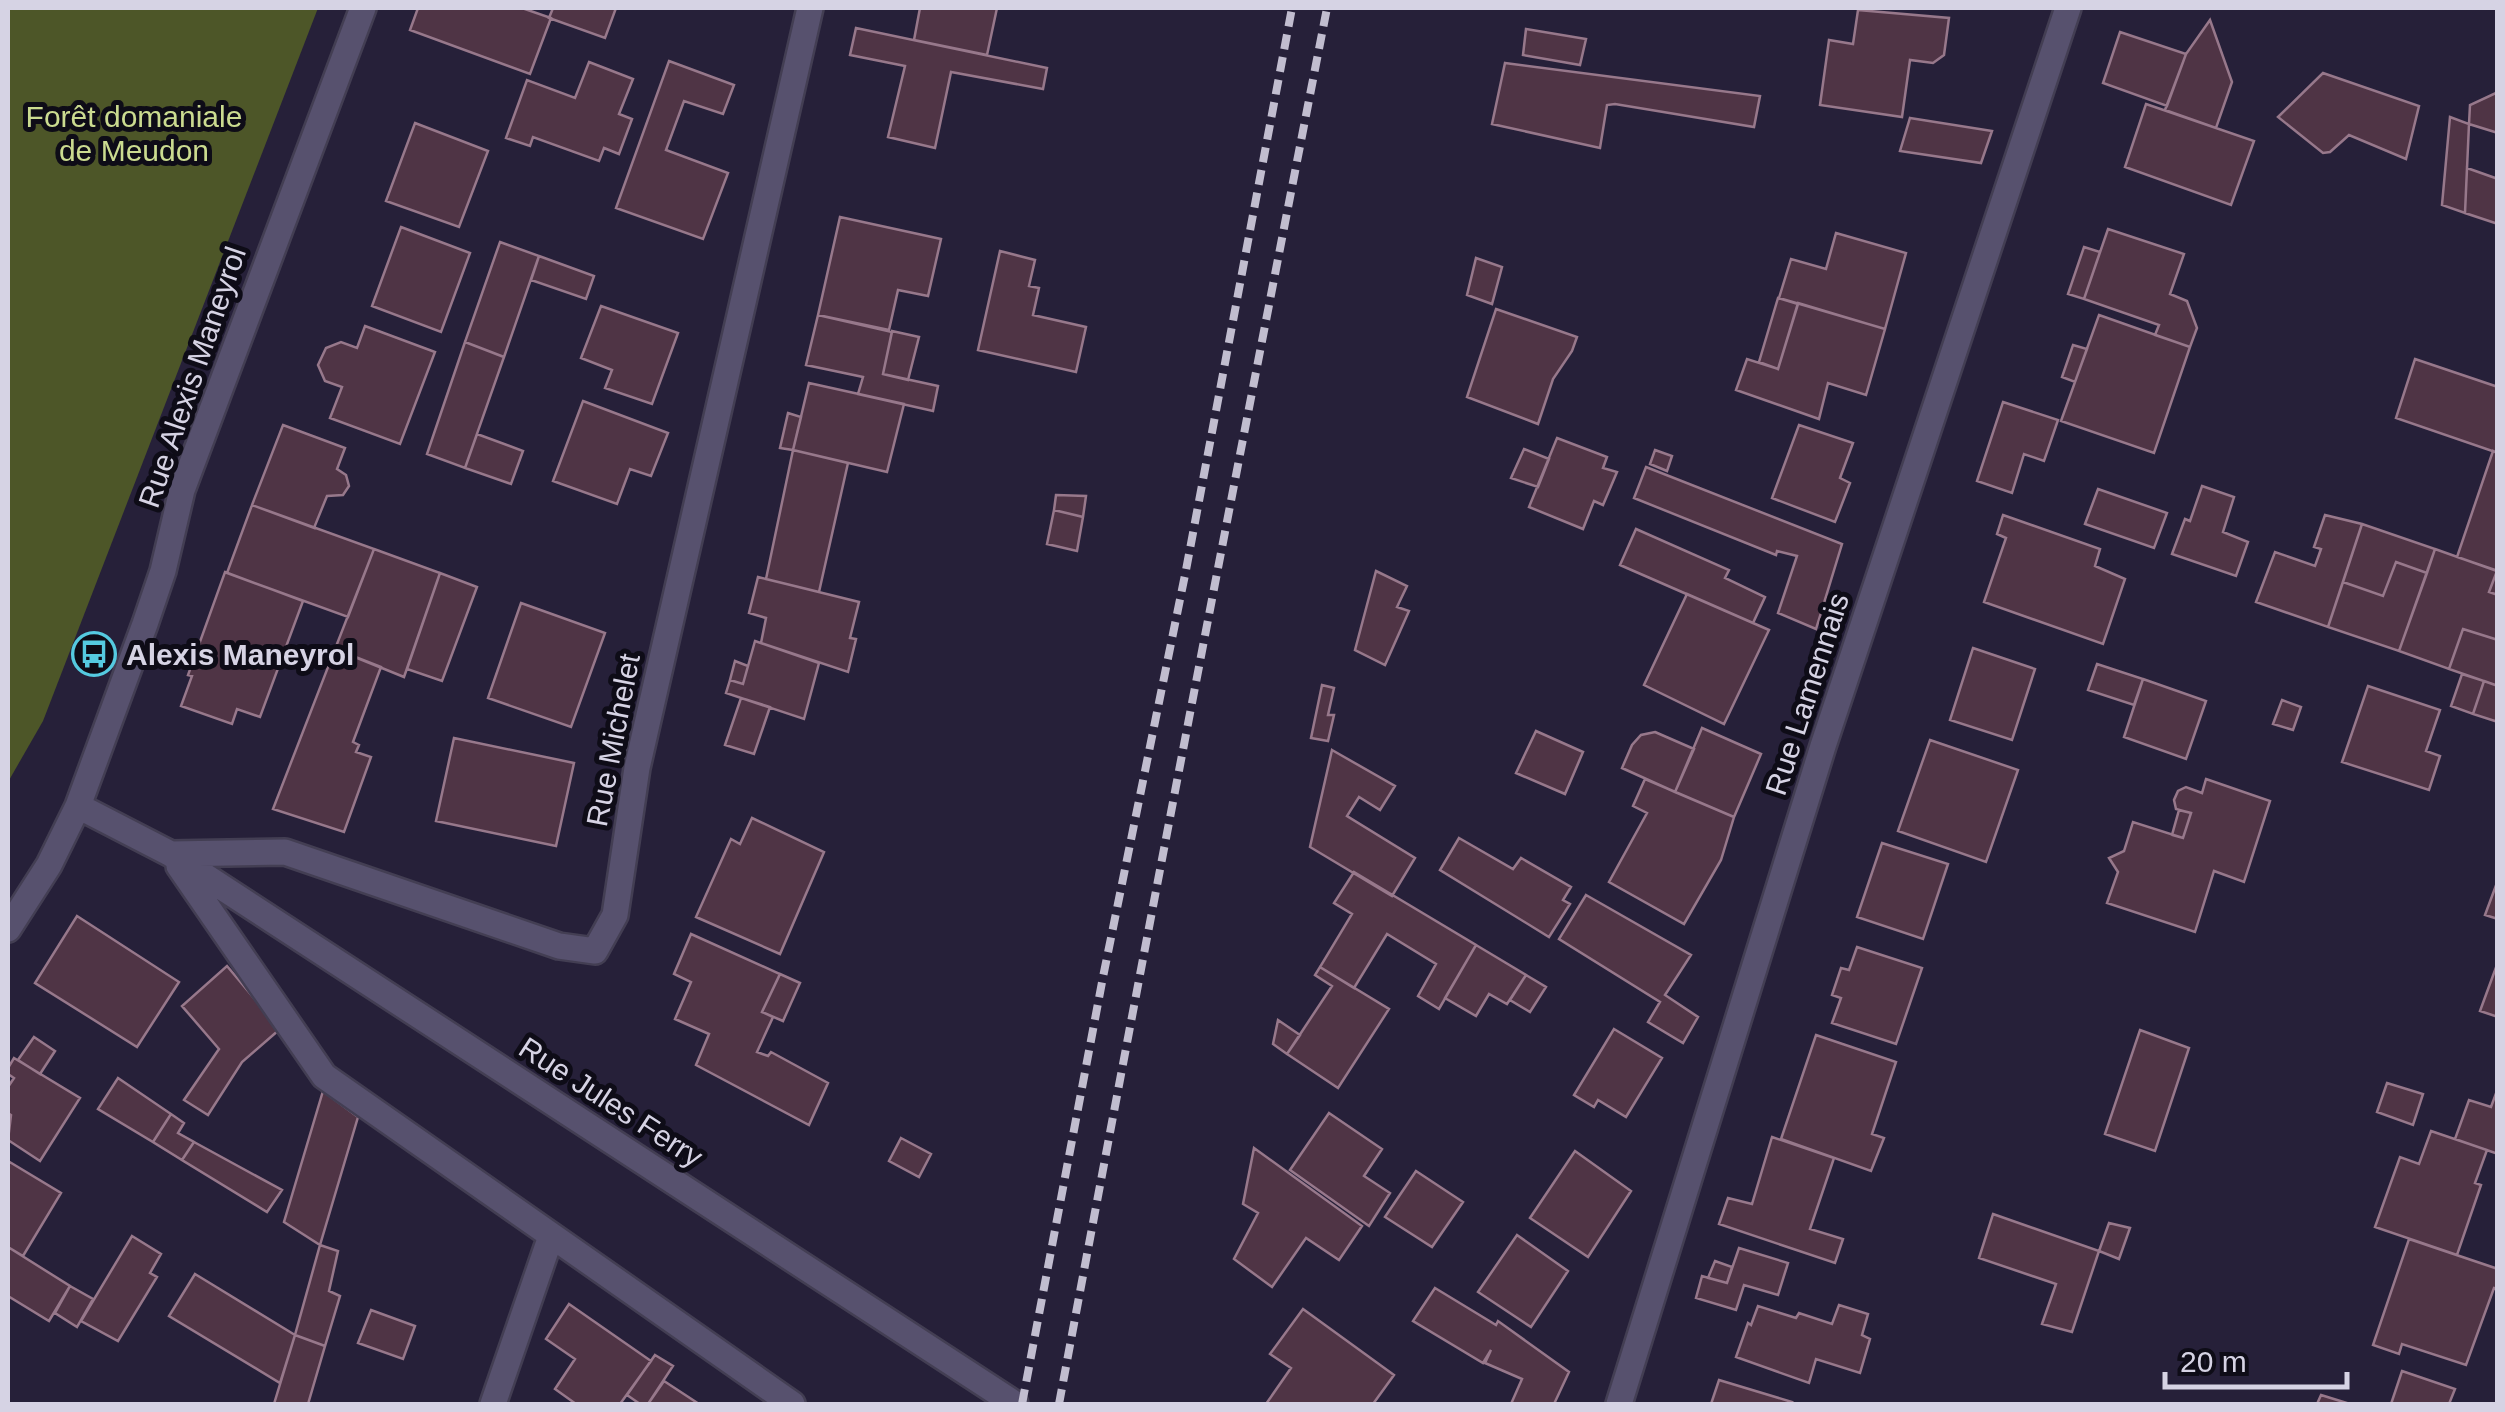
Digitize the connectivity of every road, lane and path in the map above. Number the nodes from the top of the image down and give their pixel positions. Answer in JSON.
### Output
{"nodes":[{"id":1,"x":364,"y":8,"type":"edge"},
{"id":2,"x":810,"y":8,"type":"edge"},
{"id":3,"x":2068,"y":8,"type":"edge"},
{"id":4,"x":78,"y":806,"type":"junction"},
{"id":5,"x":171,"y":854,"type":"junction"},
{"id":6,"x":8,"y":929,"type":"edge"},
{"id":7,"x":550,"y":1236,"type":"junction"},
{"id":8,"x":493,"y":1404,"type":"edge"},
{"id":9,"x":792,"y":1404,"type":"edge"},
{"id":10,"x":1015,"y":1404,"type":"edge"},
{"id":11,"x":1619,"y":1404,"type":"edge"}],
"edges":[{"from":1,"to":4,"type":"street","name":"Rue Alexis Maneyrol"},
{"from":2,"to":5,"type":"street","name":"Rue Michelet"},
{"from":3,"to":11,"type":"street","name":"Rue Lamennais"},
{"from":4,"to":5,"type":"street","name":"Rue Michelet"},
{"from":4,"to":6,"type":"street","name":"Rue Alexis Maneyrol"},
{"from":5,"to":7,"type":"street"},
{"from":5,"to":10,"type":"street","name":"Rue Jules Ferry"},
{"from":7,"to":8,"type":"street"},
{"from":7,"to":9,"type":"street"}]}
